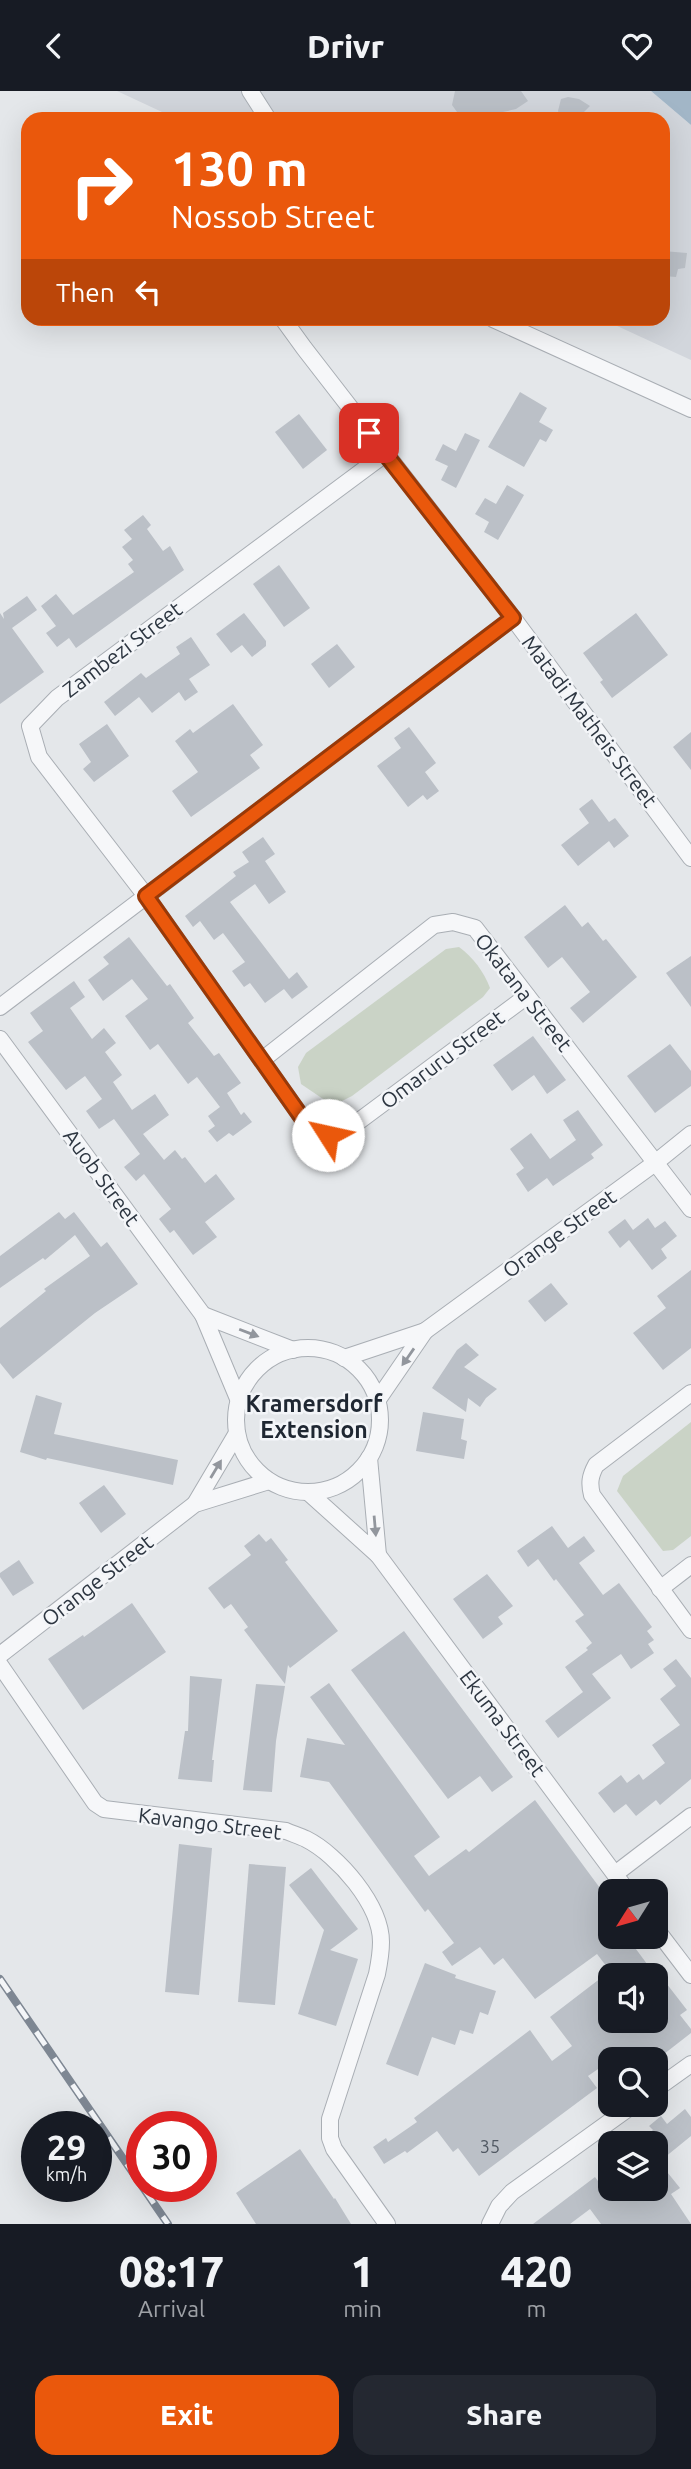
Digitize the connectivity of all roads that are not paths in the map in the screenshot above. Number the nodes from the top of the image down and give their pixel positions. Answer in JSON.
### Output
{"nodes":[{"id":1,"x":250,"y":91,"type":"edge"},
{"id":2,"x":264,"y":112,"type":"edge"},
{"id":3,"x":289,"y":326,"type":"edge"},
{"id":4,"x":508,"y":326,"type":"edge"},
{"id":5,"x":691,"y":409,"type":"edge"},
{"id":6,"x":385,"y":454,"type":"junction"},
{"id":7,"x":513,"y":618,"type":"junction"},
{"id":8,"x":691,"y":858,"type":"edge"},
{"id":9,"x":146,"y":896,"type":"junction"},
{"id":10,"x":527,"y":996,"type":"junction"},
{"id":11,"x":0,"y":1007,"type":"edge"},
{"id":12,"x":0,"y":1039,"type":"edge"},
{"id":13,"x":262,"y":1060,"type":"junction"},
{"id":14,"x":691,"y":1134,"type":"edge"},
{"id":15,"x":655,"y":1163,"type":"junction"},
{"id":16,"x":691,"y":1209,"type":"edge"},
{"id":17,"x":203,"y":1315,"type":"junction"},
{"id":18,"x":425,"y":1331,"type":"junction"},
{"id":19,"x":293,"y":1350,"type":"junction"},
{"id":20,"x":344,"y":1359,"type":"junction"},
{"id":21,"x":691,"y":1393,"type":"edge"},
{"id":22,"x":239,"y":1401,"type":"junction"},
{"id":23,"x":377,"y":1401,"type":"junction"},
{"id":24,"x":237,"y":1433,"type":"junction"},
{"id":25,"x":369,"y":1458,"type":"junction"},
{"id":26,"x":269,"y":1481,"type":"junction"},
{"id":27,"x":308,"y":1492,"type":"junction"},
{"id":28,"x":195,"y":1504,"type":"junction"},
{"id":29,"x":378,"y":1555,"type":"junction"},
{"id":30,"x":691,"y":1565,"type":"edge"},
{"id":31,"x":660,"y":1589,"type":"junction"},
{"id":32,"x":691,"y":1630,"type":"edge"},
{"id":33,"x":0,"y":1655,"type":"edge"},
{"id":34,"x":0,"y":1665,"type":"edge"},
{"id":35,"x":691,"y":1816,"type":"edge"},
{"id":36,"x":615,"y":1874,"type":"junction"},
{"id":37,"x":619,"y":1879,"type":"edge"},
{"id":38,"x":668,"y":1945,"type":"edge"},
{"id":39,"x":691,"y":1975,"type":"edge"},
{"id":40,"x":691,"y":2064,"type":"edge"},
{"id":41,"x":668,"y":2080,"type":"edge"},
{"id":42,"x":616,"y":2117,"type":"edge"},
{"id":43,"x":387,"y":2224,"type":"edge"},
{"id":44,"x":490,"y":2224,"type":"edge"}],
"edges":[{"from":1,"to":2,"type":"street"},
{"from":3,"to":6,"type":"street","name":"Matadi Matheis Street"},
{"from":4,"to":5,"type":"street"},
{"from":6,"to":7,"type":"street","name":"Matadi Matheis Street"},
{"from":6,"to":9,"type":"street","name":"Zambezi Street"},
{"from":7,"to":8,"type":"street","name":"Matadi Matheis Street"},
{"from":7,"to":9,"type":"street"},
{"from":9,"to":11,"type":"street"},
{"from":9,"to":13,"type":"street","name":"Omaruru Street"},
{"from":10,"to":13,"type":"street","name":"Okatana Street"},
{"from":10,"to":13,"type":"street","name":"Omaruru Street"},
{"from":10,"to":15,"type":"street","name":"Okatana Street"},
{"from":12,"to":17,"type":"street","name":"Auob Street"},
{"from":14,"to":15,"type":"street","name":"Orange Street"},
{"from":15,"to":16,"type":"street","name":"Okatana Street"},
{"from":15,"to":18,"type":"street","name":"Orange Street"},
{"from":17,"to":19,"type":"street","one_way":true},
{"from":17,"to":22,"type":"street","name":"Auob Street"},
{"from":18,"to":20,"type":"street","name":"Orange Street"},
{"from":18,"to":23,"type":"street","name":"Orange Street","one_way":true},
{"from":19,"to":20,"type":"street"},
{"from":19,"to":22,"type":"street"},
{"from":20,"to":23,"type":"street"},
{"from":21,"to":31,"type":"street"},
{"from":22,"to":24,"type":"street"},
{"from":23,"to":25,"type":"street"},
{"from":24,"to":26,"type":"street"},
{"from":28,"to":24,"type":"street","name":"Orange Street","one_way":true},
{"from":25,"to":27,"type":"street"},
{"from":25,"to":29,"type":"street","one_way":true},
{"from":26,"to":27,"type":"street"},
{"from":26,"to":28,"type":"street","name":"Orange Street"},
{"from":27,"to":29,"type":"street","name":"Ekuma Street"},
{"from":28,"to":33,"type":"street","name":"Orange Street"},
{"from":29,"to":36,"type":"street","name":"Ekuma Street"},
{"from":30,"to":31,"type":"street"},
{"from":31,"to":32,"type":"street"},
{"from":34,"to":43,"type":"street","name":"Kavango Street"},
{"from":35,"to":36,"type":"street"},
{"from":36,"to":37,"type":"street","name":"Ekuma Street"},
{"from":38,"to":39,"type":"street"},
{"from":40,"to":41,"type":"street"},
{"from":42,"to":44,"type":"street"}]}
